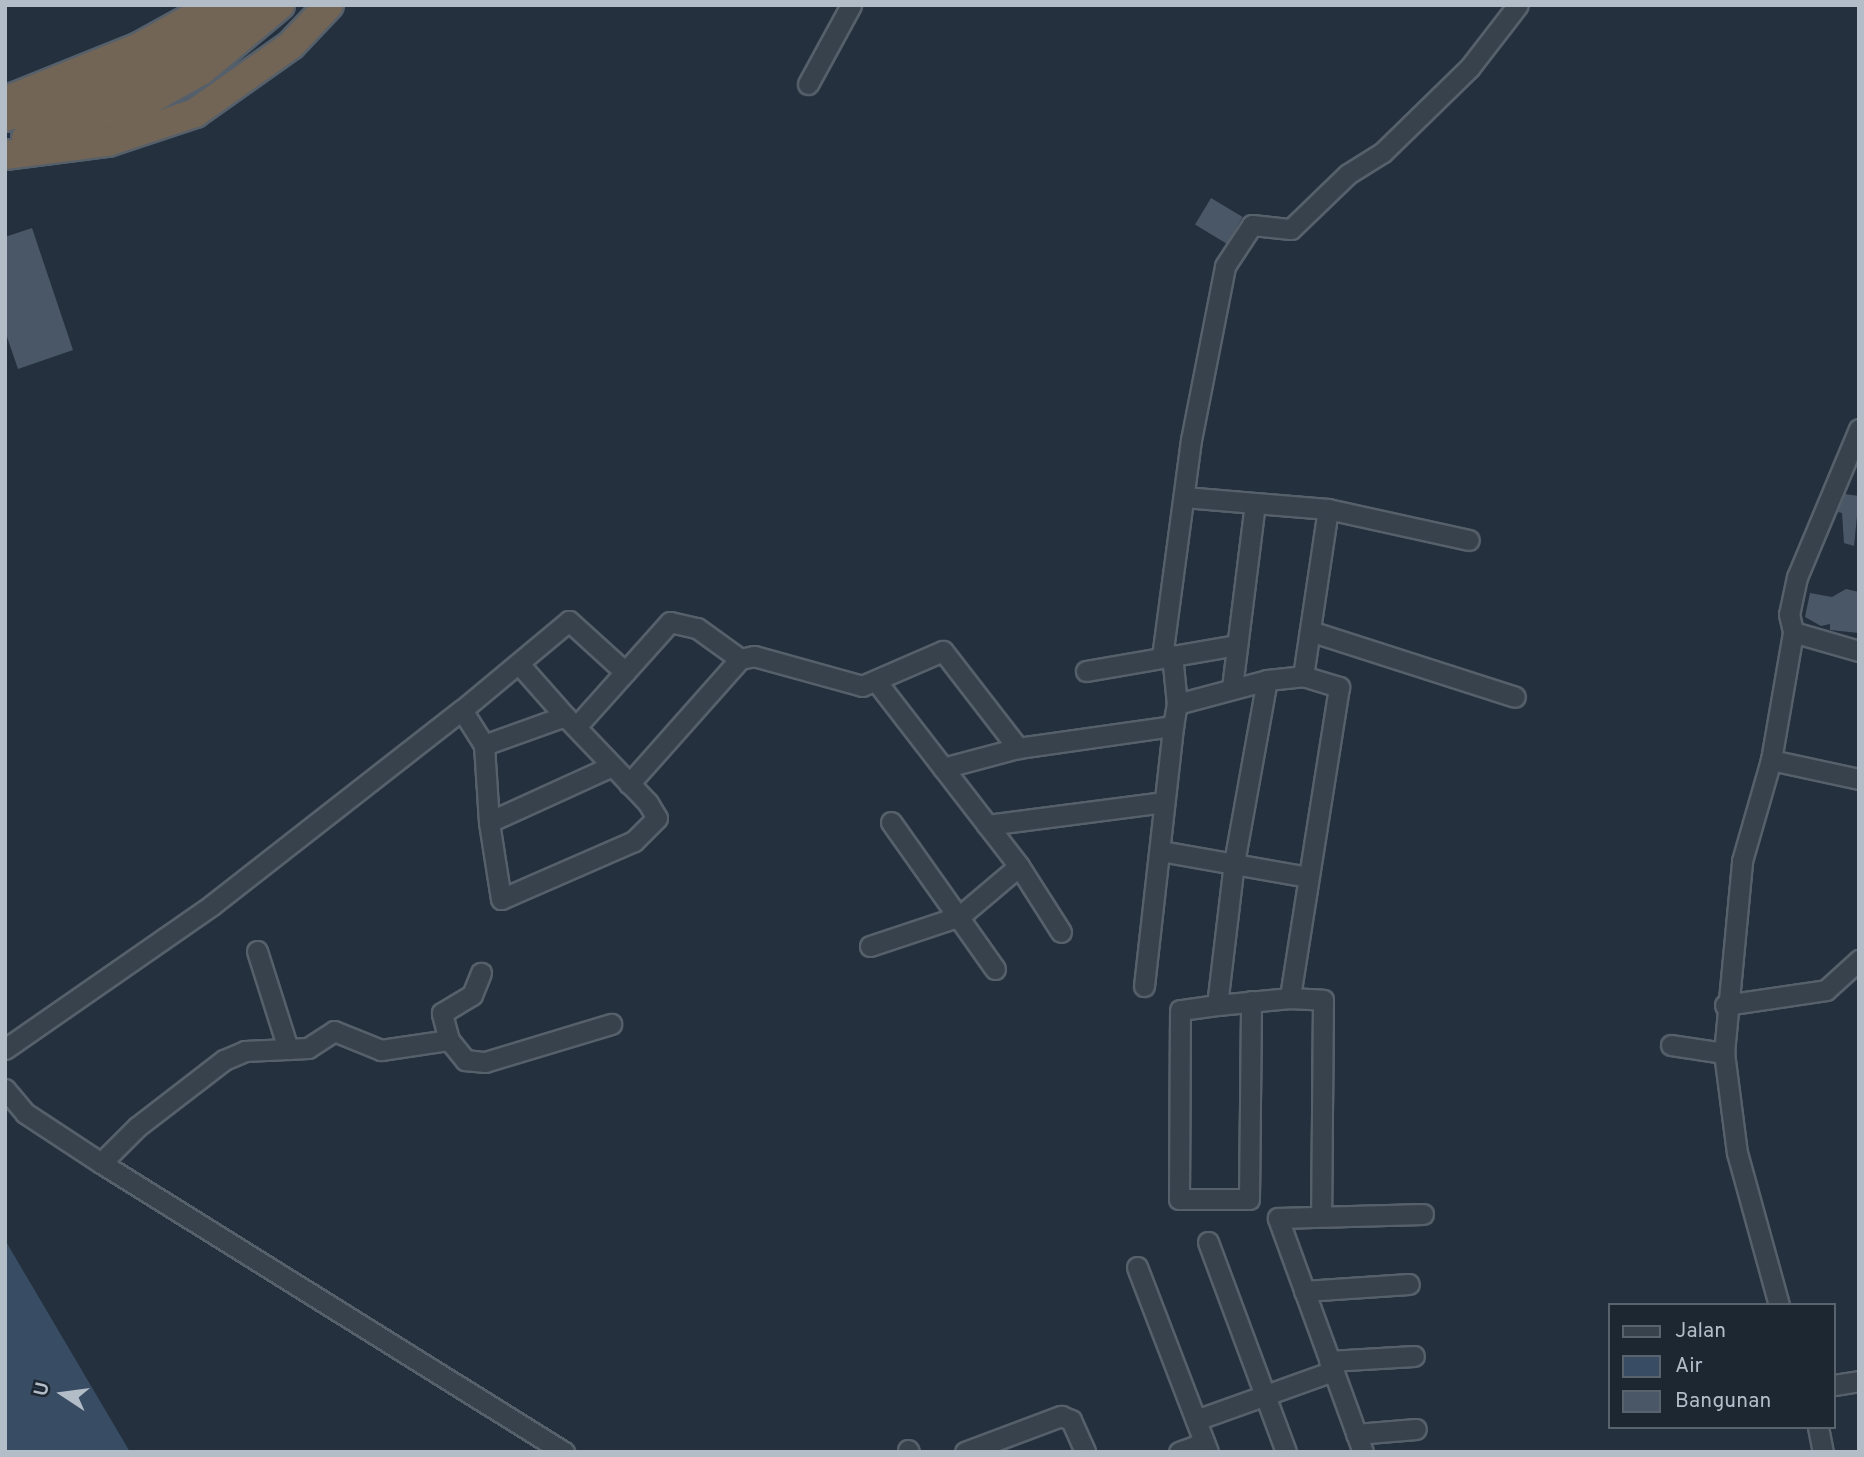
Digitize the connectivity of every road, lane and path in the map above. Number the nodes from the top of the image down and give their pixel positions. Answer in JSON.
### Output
{"nodes":[{"id":1,"x":215,"y":5,"type":"edge"},
{"id":2,"x":244,"y":5,"type":"edge"},
{"id":3,"x":280,"y":5,"type":"edge"},
{"id":4,"x":329,"y":5,"type":"edge"},
{"id":5,"x":851,"y":5,"type":"edge"},
{"id":6,"x":1518,"y":5,"type":"edge"},
{"id":7,"x":808,"y":83,"type":"dead end"},
{"id":8,"x":5,"y":101,"type":"edge"},
{"id":9,"x":5,"y":117,"type":"edge"},
{"id":10,"x":5,"y":144,"type":"edge"},
{"id":11,"x":5,"y":155,"type":"edge"},
{"id":12,"x":1859,"y":429,"type":"edge"},
{"id":13,"x":1184,"y":497,"type":"junction"},
{"id":14,"x":1255,"y":503,"type":"junction"},
{"id":15,"x":1328,"y":509,"type":"junction"},
{"id":16,"x":1469,"y":540,"type":"dead end"},
{"id":17,"x":1310,"y":631,"type":"junction"},
{"id":18,"x":1793,"y":632,"type":"junction"},
{"id":19,"x":1237,"y":645,"type":"junction"},
{"id":20,"x":1859,"y":651,"type":"edge"},
{"id":21,"x":1167,"y":656,"type":"junction"},
{"id":22,"x":740,"y":659,"type":"junction"},
{"id":23,"x":519,"y":664,"type":"junction"},
{"id":24,"x":625,"y":671,"type":"junction"},
{"id":25,"x":1086,"y":671,"type":"dead end"},
{"id":26,"x":1303,"y":676,"type":"junction"},
{"id":27,"x":1267,"y":680,"type":"junction"},
{"id":28,"x":876,"y":681,"type":"junction"},
{"id":29,"x":1232,"y":688,"type":"junction"},
{"id":30,"x":1515,"y":698,"type":"dead end"},
{"id":31,"x":1177,"y":704,"type":"junction"},
{"id":32,"x":462,"y":710,"type":"junction"},
{"id":33,"x":571,"y":721,"type":"junction"},
{"id":34,"x":1173,"y":726,"type":"junction"},
{"id":35,"x":484,"y":745,"type":"junction"},
{"id":36,"x":1018,"y":748,"type":"junction"},
{"id":37,"x":1771,"y":760,"type":"junction"},
{"id":38,"x":612,"y":766,"type":"junction"},
{"id":39,"x":943,"y":768,"type":"junction"},
{"id":40,"x":1859,"y":779,"type":"edge"},
{"id":41,"x":629,"y":784,"type":"junction"},
{"id":42,"x":1163,"y":802,"type":"junction"},
{"id":43,"x":489,"y":822,"type":"junction"},
{"id":44,"x":891,"y":822,"type":"dead end"},
{"id":45,"x":987,"y":825,"type":"junction"},
{"id":46,"x":1161,"y":851,"type":"junction"},
{"id":47,"x":1234,"y":863,"type":"junction"},
{"id":48,"x":1019,"y":866,"type":"junction"},
{"id":49,"x":1308,"y":877,"type":"junction"},
{"id":50,"x":960,"y":916,"type":"junction"},
{"id":51,"x":1061,"y":932,"type":"dead end"},
{"id":52,"x":870,"y":946,"type":"dead end"},
{"id":53,"x":257,"y":951,"type":"dead end"},
{"id":54,"x":1859,"y":960,"type":"edge"},
{"id":55,"x":995,"y":969,"type":"dead end"},
{"id":56,"x":481,"y":973,"type":"dead end"},
{"id":57,"x":1144,"y":986,"type":"dead end"},
{"id":58,"x":1290,"y":998,"type":"junction"},
{"id":59,"x":1251,"y":1002,"type":"junction"},
{"id":60,"x":1217,"y":1004,"type":"junction"},
{"id":61,"x":1725,"y":1005,"type":"junction"},
{"id":62,"x":611,"y":1024,"type":"dead end"},
{"id":63,"x":449,"y":1040,"type":"junction"},
{"id":64,"x":1671,"y":1045,"type":"dead end"},
{"id":65,"x":5,"y":1049,"type":"edge"},
{"id":66,"x":288,"y":1049,"type":"junction"},
{"id":67,"x":1724,"y":1054,"type":"junction"},
{"id":68,"x":5,"y":1089,"type":"edge"},
{"id":69,"x":101,"y":1163,"type":"junction"},
{"id":70,"x":1423,"y":1214,"type":"dead end"},
{"id":71,"x":1321,"y":1216,"type":"junction"},
{"id":72,"x":1208,"y":1242,"type":"dead end"},
{"id":73,"x":1137,"y":1268,"type":"dead end"},
{"id":74,"x":1409,"y":1284,"type":"dead end"},
{"id":75,"x":1304,"y":1291,"type":"junction"},
{"id":76,"x":1778,"y":1303,"type":"edge"},
{"id":77,"x":1414,"y":1356,"type":"dead end"},
{"id":78,"x":1331,"y":1366,"type":"junction"},
{"id":79,"x":1859,"y":1381,"type":"edge"},
{"id":80,"x":1836,"y":1385,"type":"edge"},
{"id":81,"x":1265,"y":1395,"type":"junction"},
{"id":82,"x":1196,"y":1420,"type":"junction"},
{"id":83,"x":1416,"y":1429,"type":"dead end"},
{"id":84,"x":1818,"y":1429,"type":"edge"},
{"id":85,"x":1360,"y":1443,"type":"edge"},
{"id":86,"x":1206,"y":1448,"type":"edge"},
{"id":87,"x":564,"y":1452,"type":"edge"},
{"id":88,"x":965,"y":1452,"type":"edge"},
{"id":89,"x":1085,"y":1452,"type":"edge"},
{"id":90,"x":1180,"y":1452,"type":"edge"},
{"id":91,"x":1286,"y":1452,"type":"edge"},
{"id":92,"x":1823,"y":1452,"type":"edge"}],
"edges":[{"from":1,"to":8,"type":"highway"},
{"from":2,"to":9,"type":"highway"},
{"from":3,"to":10,"type":"highway"},
{"from":4,"to":11,"type":"highway"},
{"from":5,"to":7,"type":"street"},
{"from":6,"to":13,"type":"street"},
{"from":12,"to":18,"type":"street"},
{"from":13,"to":14,"type":"street"},
{"from":13,"to":21,"type":"street"},
{"from":14,"to":15,"type":"street"},
{"from":14,"to":19,"type":"street"},
{"from":15,"to":16,"type":"street"},
{"from":15,"to":17,"type":"street"},
{"from":17,"to":26,"type":"street"},
{"from":17,"to":30,"type":"street"},
{"from":18,"to":20,"type":"street"},
{"from":18,"to":37,"type":"street"},
{"from":19,"to":21,"type":"street"},
{"from":19,"to":29,"type":"street"},
{"from":21,"to":25,"type":"street"},
{"from":21,"to":31,"type":"street"},
{"from":22,"to":24,"type":"street"},
{"from":22,"to":28,"type":"street"},
{"from":22,"to":41,"type":"street"},
{"from":23,"to":24,"type":"street"},
{"from":23,"to":32,"type":"street"},
{"from":23,"to":33,"type":"street"},
{"from":24,"to":33,"type":"street"},
{"from":26,"to":27,"type":"street"},
{"from":26,"to":49,"type":"street"},
{"from":27,"to":29,"type":"street"},
{"from":27,"to":47,"type":"street"},
{"from":28,"to":36,"type":"street"},
{"from":28,"to":39,"type":"street"},
{"from":29,"to":31,"type":"street"},
{"from":31,"to":34,"type":"street"},
{"from":32,"to":35,"type":"street"},
{"from":32,"to":65,"type":"street"},
{"from":33,"to":35,"type":"street"},
{"from":33,"to":38,"type":"street"},
{"from":34,"to":36,"type":"street"},
{"from":34,"to":42,"type":"street"},
{"from":35,"to":43,"type":"street"},
{"from":36,"to":39,"type":"street"},
{"from":37,"to":40,"type":"street"},
{"from":37,"to":61,"type":"street"},
{"from":38,"to":41,"type":"street"},
{"from":38,"to":43,"type":"street"},
{"from":39,"to":45,"type":"street"},
{"from":41,"to":43,"type":"street"},
{"from":42,"to":45,"type":"street"},
{"from":42,"to":46,"type":"street"},
{"from":44,"to":50,"type":"street"},
{"from":45,"to":48,"type":"street"},
{"from":46,"to":47,"type":"street"},
{"from":46,"to":57,"type":"street"},
{"from":47,"to":49,"type":"street"},
{"from":47,"to":60,"type":"street"},
{"from":48,"to":50,"type":"street"},
{"from":48,"to":51,"type":"street"},
{"from":49,"to":58,"type":"street"},
{"from":50,"to":52,"type":"street"},
{"from":50,"to":55,"type":"street"},
{"from":53,"to":66,"type":"street"},
{"from":54,"to":61,"type":"street"},
{"from":56,"to":63,"type":"street"},
{"from":58,"to":59,"type":"street"},
{"from":58,"to":71,"type":"street"},
{"from":59,"to":60,"type":"street"},
{"from":59,"to":60,"type":"street"},
{"from":61,"to":67,"type":"street"},
{"from":62,"to":63,"type":"street"},
{"from":63,"to":66,"type":"street"},
{"from":64,"to":67,"type":"street"},
{"from":66,"to":69,"type":"street"},
{"from":67,"to":76,"type":"street"},
{"from":68,"to":69,"type":"street"},
{"from":69,"to":87,"type":"street"},
{"from":70,"to":71,"type":"street"},
{"from":71,"to":75,"type":"street"},
{"from":72,"to":81,"type":"street"},
{"from":73,"to":82,"type":"street"},
{"from":74,"to":75,"type":"street"},
{"from":75,"to":78,"type":"street"},
{"from":77,"to":78,"type":"street"},
{"from":78,"to":81,"type":"street"},
{"from":78,"to":85,"type":"street"},
{"from":79,"to":80,"type":"street"},
{"from":81,"to":82,"type":"street"},
{"from":81,"to":91,"type":"street"},
{"from":82,"to":86,"type":"street"},
{"from":83,"to":85,"type":"street"},
{"from":84,"to":92,"type":"street"},
{"from":86,"to":90,"type":"street"},
{"from":88,"to":89,"type":"street"}]}
